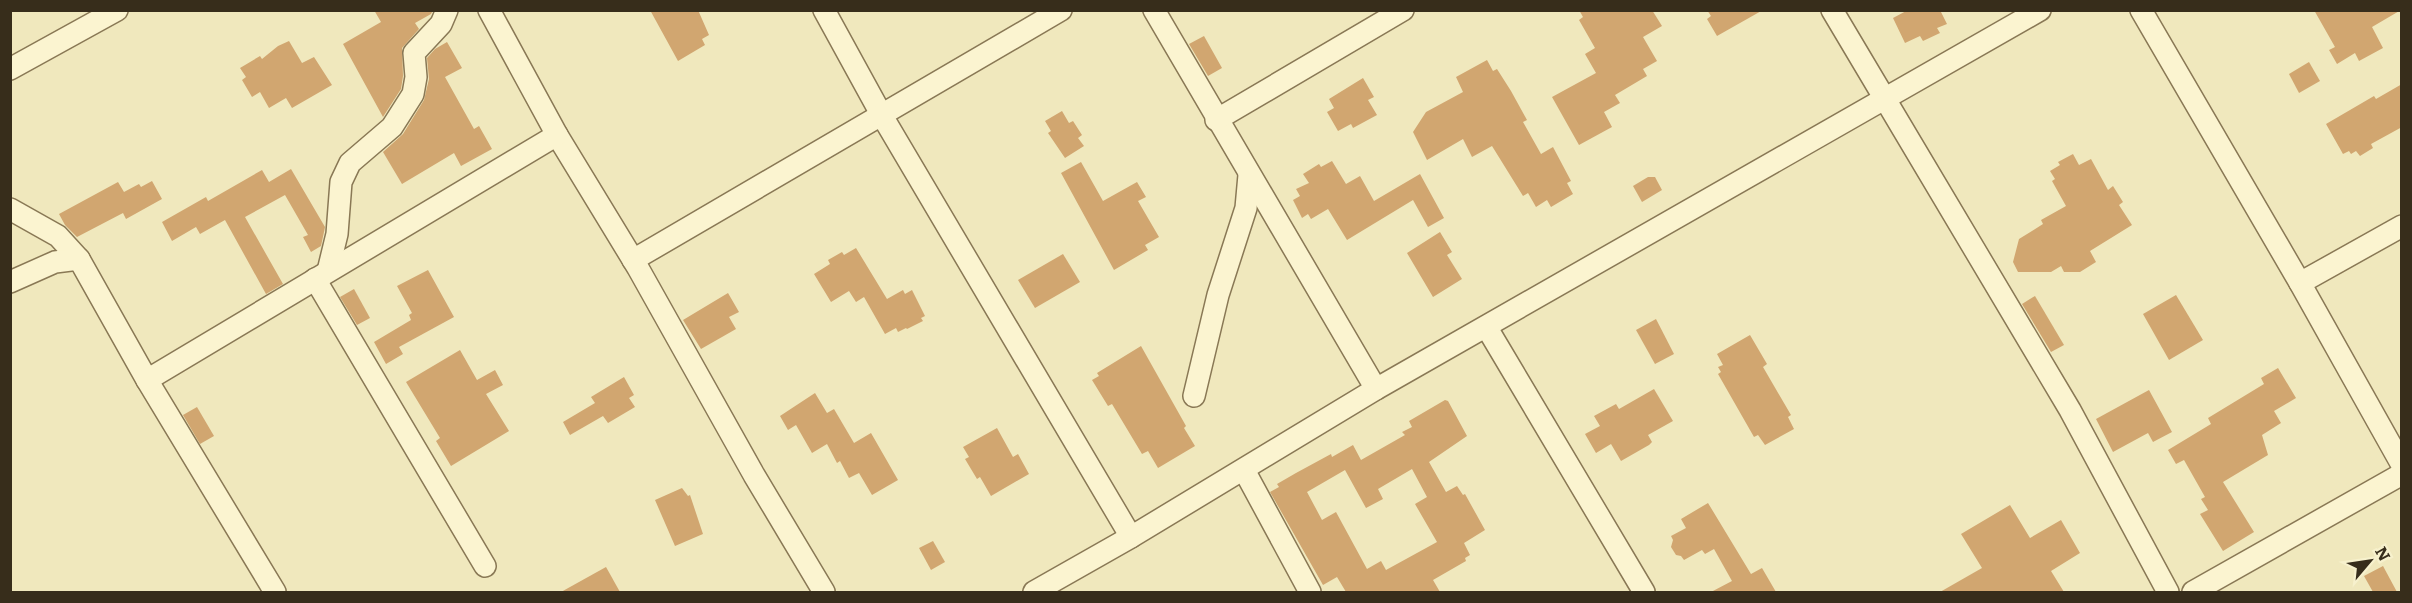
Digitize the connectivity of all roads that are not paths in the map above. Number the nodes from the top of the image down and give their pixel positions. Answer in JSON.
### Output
{"nodes":[{"id":1,"x":117,"y":10,"type":"edge"},
{"id":2,"x":447,"y":10,"type":"edge"},
{"id":3,"x":489,"y":10,"type":"edge"},
{"id":4,"x":824,"y":10,"type":"edge"},
{"id":5,"x":1061,"y":10,"type":"edge"},
{"id":6,"x":1154,"y":10,"type":"edge"},
{"id":7,"x":1403,"y":10,"type":"edge"},
{"id":8,"x":1832,"y":10,"type":"edge"},
{"id":9,"x":2040,"y":10,"type":"edge"},
{"id":10,"x":2141,"y":10,"type":"edge"},
{"id":11,"x":10,"y":69,"type":"edge"},
{"id":12,"x":1885,"y":100,"type":"junction"},
{"id":13,"x":881,"y":114,"type":"junction"},
{"id":14,"x":1216,"y":120,"type":"junction"},
{"id":15,"x":557,"y":135,"type":"junction"},
{"id":16,"x":1249,"y":175,"type":"junction"},
{"id":17,"x":10,"y":209,"type":"edge"},
{"id":18,"x":2402,"y":226,"type":"edge"},
{"id":19,"x":79,"y":259,"type":"junction"},
{"id":20,"x":633,"y":260,"type":"junction"},
{"id":21,"x":321,"y":275,"type":"junction"},
{"id":22,"x":10,"y":282,"type":"edge"},
{"id":23,"x":2300,"y":283,"type":"junction"},
{"id":24,"x":1487,"y":328,"type":"junction"},
{"id":25,"x":147,"y":380,"type":"junction"},
{"id":26,"x":1376,"y":389,"type":"junction"},
{"id":27,"x":1194,"y":396,"type":"dead end"},
{"id":28,"x":2402,"y":465,"type":"edge"},
{"id":29,"x":1244,"y":470,"type":"junction"},
{"id":30,"x":2402,"y":474,"type":"edge"},
{"id":31,"x":1131,"y":537,"type":"junction"},
{"id":32,"x":485,"y":566,"type":"dead end"},
{"id":33,"x":275,"y":592,"type":"edge"},
{"id":34,"x":824,"y":592,"type":"edge"},
{"id":35,"x":1034,"y":592,"type":"edge"},
{"id":36,"x":1310,"y":592,"type":"edge"},
{"id":37,"x":1644,"y":592,"type":"edge"},
{"id":38,"x":2168,"y":592,"type":"edge"},
{"id":39,"x":2193,"y":592,"type":"edge"}],
"edges":[{"from":1,"to":11,"type":"street"},
{"from":2,"to":21,"type":"street"},
{"from":3,"to":15,"type":"street"},
{"from":4,"to":13,"type":"street"},
{"from":5,"to":13,"type":"street"},
{"from":6,"to":14,"type":"street"},
{"from":7,"to":14,"type":"street"},
{"from":8,"to":12,"type":"street"},
{"from":9,"to":12,"type":"street"},
{"from":10,"to":23,"type":"street"},
{"from":12,"to":24,"type":"street"},
{"from":12,"to":38,"type":"street"},
{"from":13,"to":20,"type":"street"},
{"from":13,"to":31,"type":"street"},
{"from":14,"to":16,"type":"street"},
{"from":15,"to":20,"type":"street"},
{"from":15,"to":21,"type":"street"},
{"from":16,"to":26,"type":"street"},
{"from":16,"to":27,"type":"street"},
{"from":17,"to":19,"type":"street"},
{"from":18,"to":23,"type":"street"},
{"from":19,"to":22,"type":"street"},
{"from":19,"to":25,"type":"street"},
{"from":20,"to":34,"type":"street"},
{"from":21,"to":25,"type":"street"},
{"from":21,"to":32,"type":"street"},
{"from":23,"to":28,"type":"street"},
{"from":24,"to":26,"type":"street"},
{"from":24,"to":37,"type":"street"},
{"from":25,"to":33,"type":"street"},
{"from":26,"to":29,"type":"street"},
{"from":29,"to":31,"type":"street"},
{"from":29,"to":36,"type":"street"},
{"from":30,"to":39,"type":"street"},
{"from":31,"to":35,"type":"street"}]}
